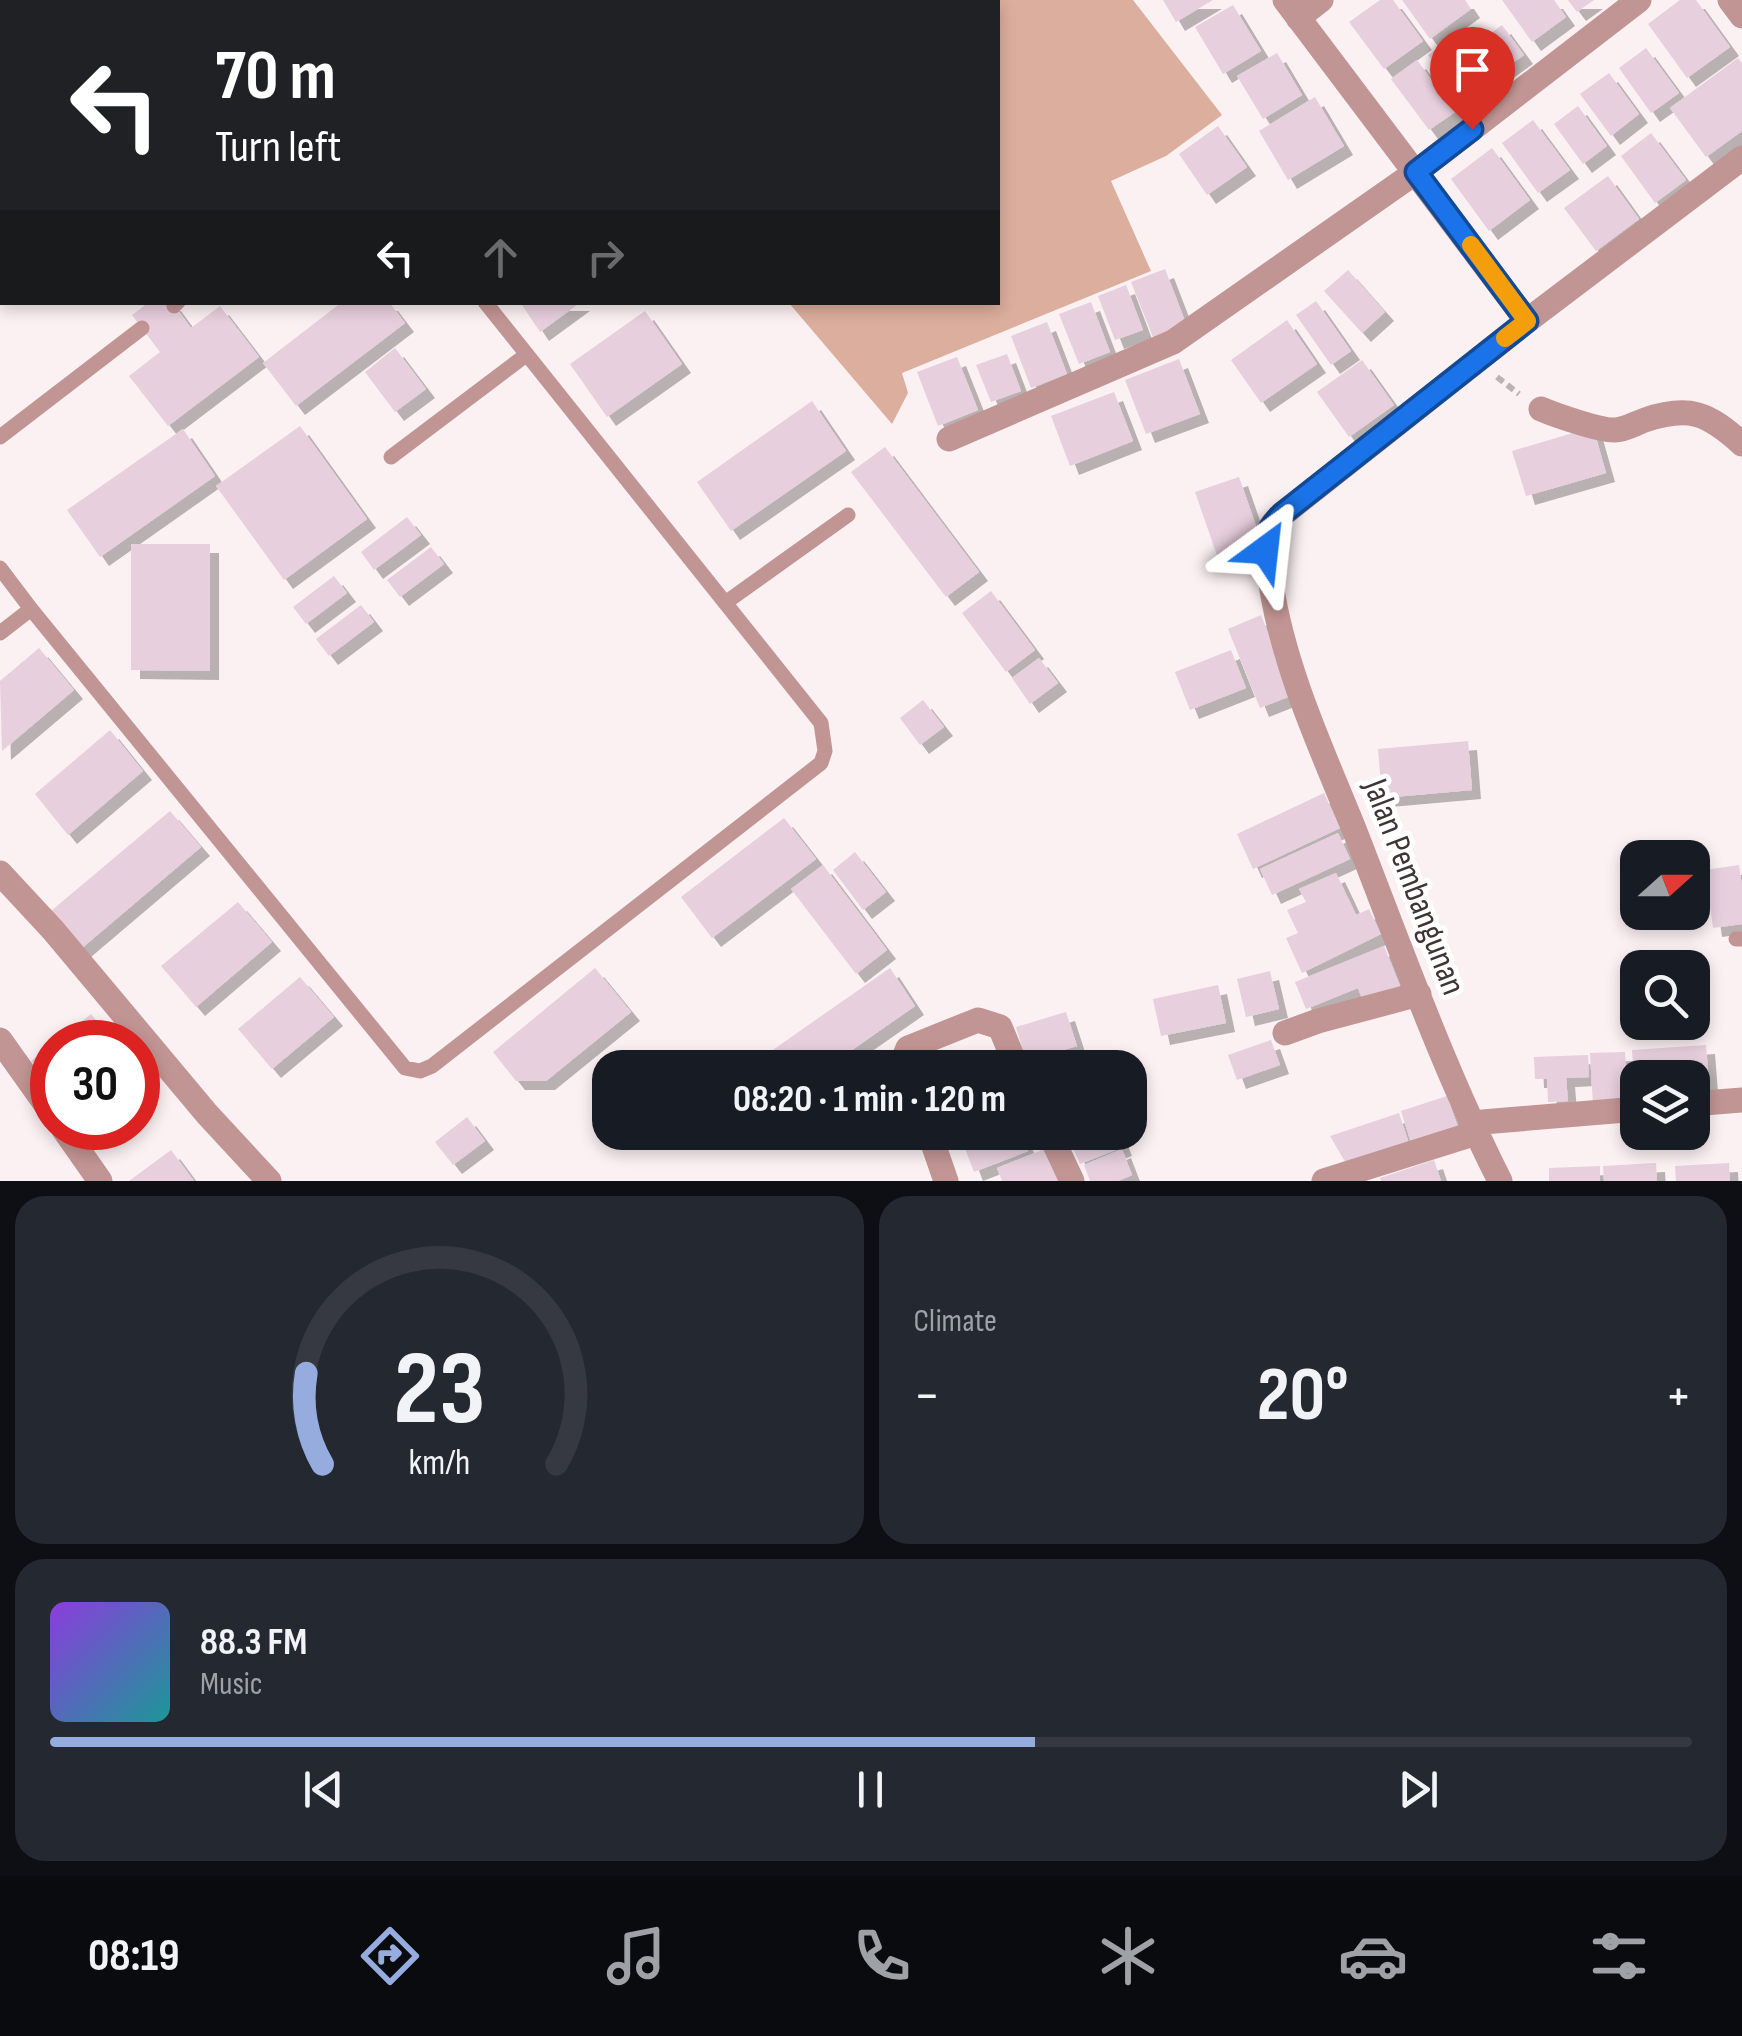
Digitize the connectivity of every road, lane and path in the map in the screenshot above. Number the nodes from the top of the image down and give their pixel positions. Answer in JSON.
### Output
{"nodes":[{"id":1,"x":1321,"y":0,"type":"edge"},
{"id":2,"x":1639,"y":0,"type":"edge"},
{"id":3,"x":1730,"y":0,"type":"edge"},
{"id":4,"x":1292,"y":9,"type":"edge"},
{"id":5,"x":1742,"y":16,"type":"edge"},
{"id":6,"x":1742,"y":158,"type":"edge"},
{"id":7,"x":1416,"y":172,"type":"junction"},
{"id":8,"x":487,"y":305,"type":"edge"},
{"id":9,"x":1527,"y":321,"type":"junction"},
{"id":10,"x":142,"y":328,"type":"dead end"},
{"id":11,"x":526,"y":354,"type":"junction"},
{"id":12,"x":1477,"y":360,"type":"junction"},
{"id":13,"x":1541,"y":409,"type":"joint"},
{"id":14,"x":0,"y":438,"type":"edge"},
{"id":15,"x":949,"y":440,"type":"dead end"},
{"id":16,"x":1742,"y":444,"type":"edge"},
{"id":17,"x":390,"y":456,"type":"dead end"},
{"id":18,"x":848,"y":514,"type":"dead end"},
{"id":19,"x":0,"y":568,"type":"edge"},
{"id":20,"x":725,"y":604,"type":"junction"},
{"id":21,"x":31,"y":609,"type":"junction"},
{"id":22,"x":0,"y":634,"type":"edge"},
{"id":23,"x":0,"y":872,"type":"edge"},
{"id":24,"x":1418,"y":994,"type":"junction"},
{"id":25,"x":1285,"y":1033,"type":"dead end"},
{"id":26,"x":0,"y":1040,"type":"edge"},
{"id":27,"x":907,"y":1050,"type":"edge"},
{"id":28,"x":1010,"y":1050,"type":"edge"},
{"id":29,"x":30,"y":1082,"type":"edge"},
{"id":30,"x":1742,"y":1100,"type":"edge"},
{"id":31,"x":1710,"y":1103,"type":"edge"},
{"id":32,"x":1620,"y":1111,"type":"edge"},
{"id":33,"x":1473,"y":1128,"type":"junction"},
{"id":34,"x":78,"y":1150,"type":"edge"},
{"id":35,"x":935,"y":1150,"type":"edge"},
{"id":36,"x":1057,"y":1150,"type":"edge"},
{"id":37,"x":100,"y":1181,"type":"edge"},
{"id":38,"x":269,"y":1181,"type":"edge"},
{"id":39,"x":946,"y":1181,"type":"edge"},
{"id":40,"x":1072,"y":1181,"type":"edge"},
{"id":41,"x":1324,"y":1181,"type":"edge"},
{"id":42,"x":1500,"y":1181,"type":"edge"}],
"edges":[{"from":1,"to":4,"type":"street"},
{"from":2,"to":7,"type":"street"},
{"from":3,"to":5,"type":"street"},
{"from":4,"to":7,"type":"street"},
{"from":6,"to":9,"type":"street","name":"Jalan Pembangunan"},
{"from":7,"to":9,"type":"street"},
{"from":7,"to":15,"type":"street"},
{"from":8,"to":11,"type":"lane"},
{"from":9,"to":12,"type":"street","name":"Jalan Pembangunan"},
{"from":10,"to":14,"type":"lane"},
{"from":11,"to":17,"type":"lane"},
{"from":11,"to":20,"type":"lane"},
{"from":12,"to":13,"type":"path"},
{"from":12,"to":24,"type":"street","name":"Jalan Pembangunan"},
{"from":13,"to":16,"type":"street"},
{"from":18,"to":20,"type":"lane"},
{"from":19,"to":21,"type":"lane"},
{"from":20,"to":21,"type":"lane"},
{"from":21,"to":22,"type":"lane"},
{"from":23,"to":38,"type":"street"},
{"from":24,"to":25,"type":"street"},
{"from":24,"to":33,"type":"street","name":"Jalan Pembangunan"},
{"from":26,"to":29,"type":"street"},
{"from":27,"to":28,"type":"street"},
{"from":30,"to":31,"type":"street"},
{"from":32,"to":33,"type":"street"},
{"from":33,"to":41,"type":"street"},
{"from":33,"to":42,"type":"street","name":"Jalan Pembangunan"},
{"from":34,"to":37,"type":"street"},
{"from":35,"to":39,"type":"street"},
{"from":36,"to":40,"type":"street"}]}
